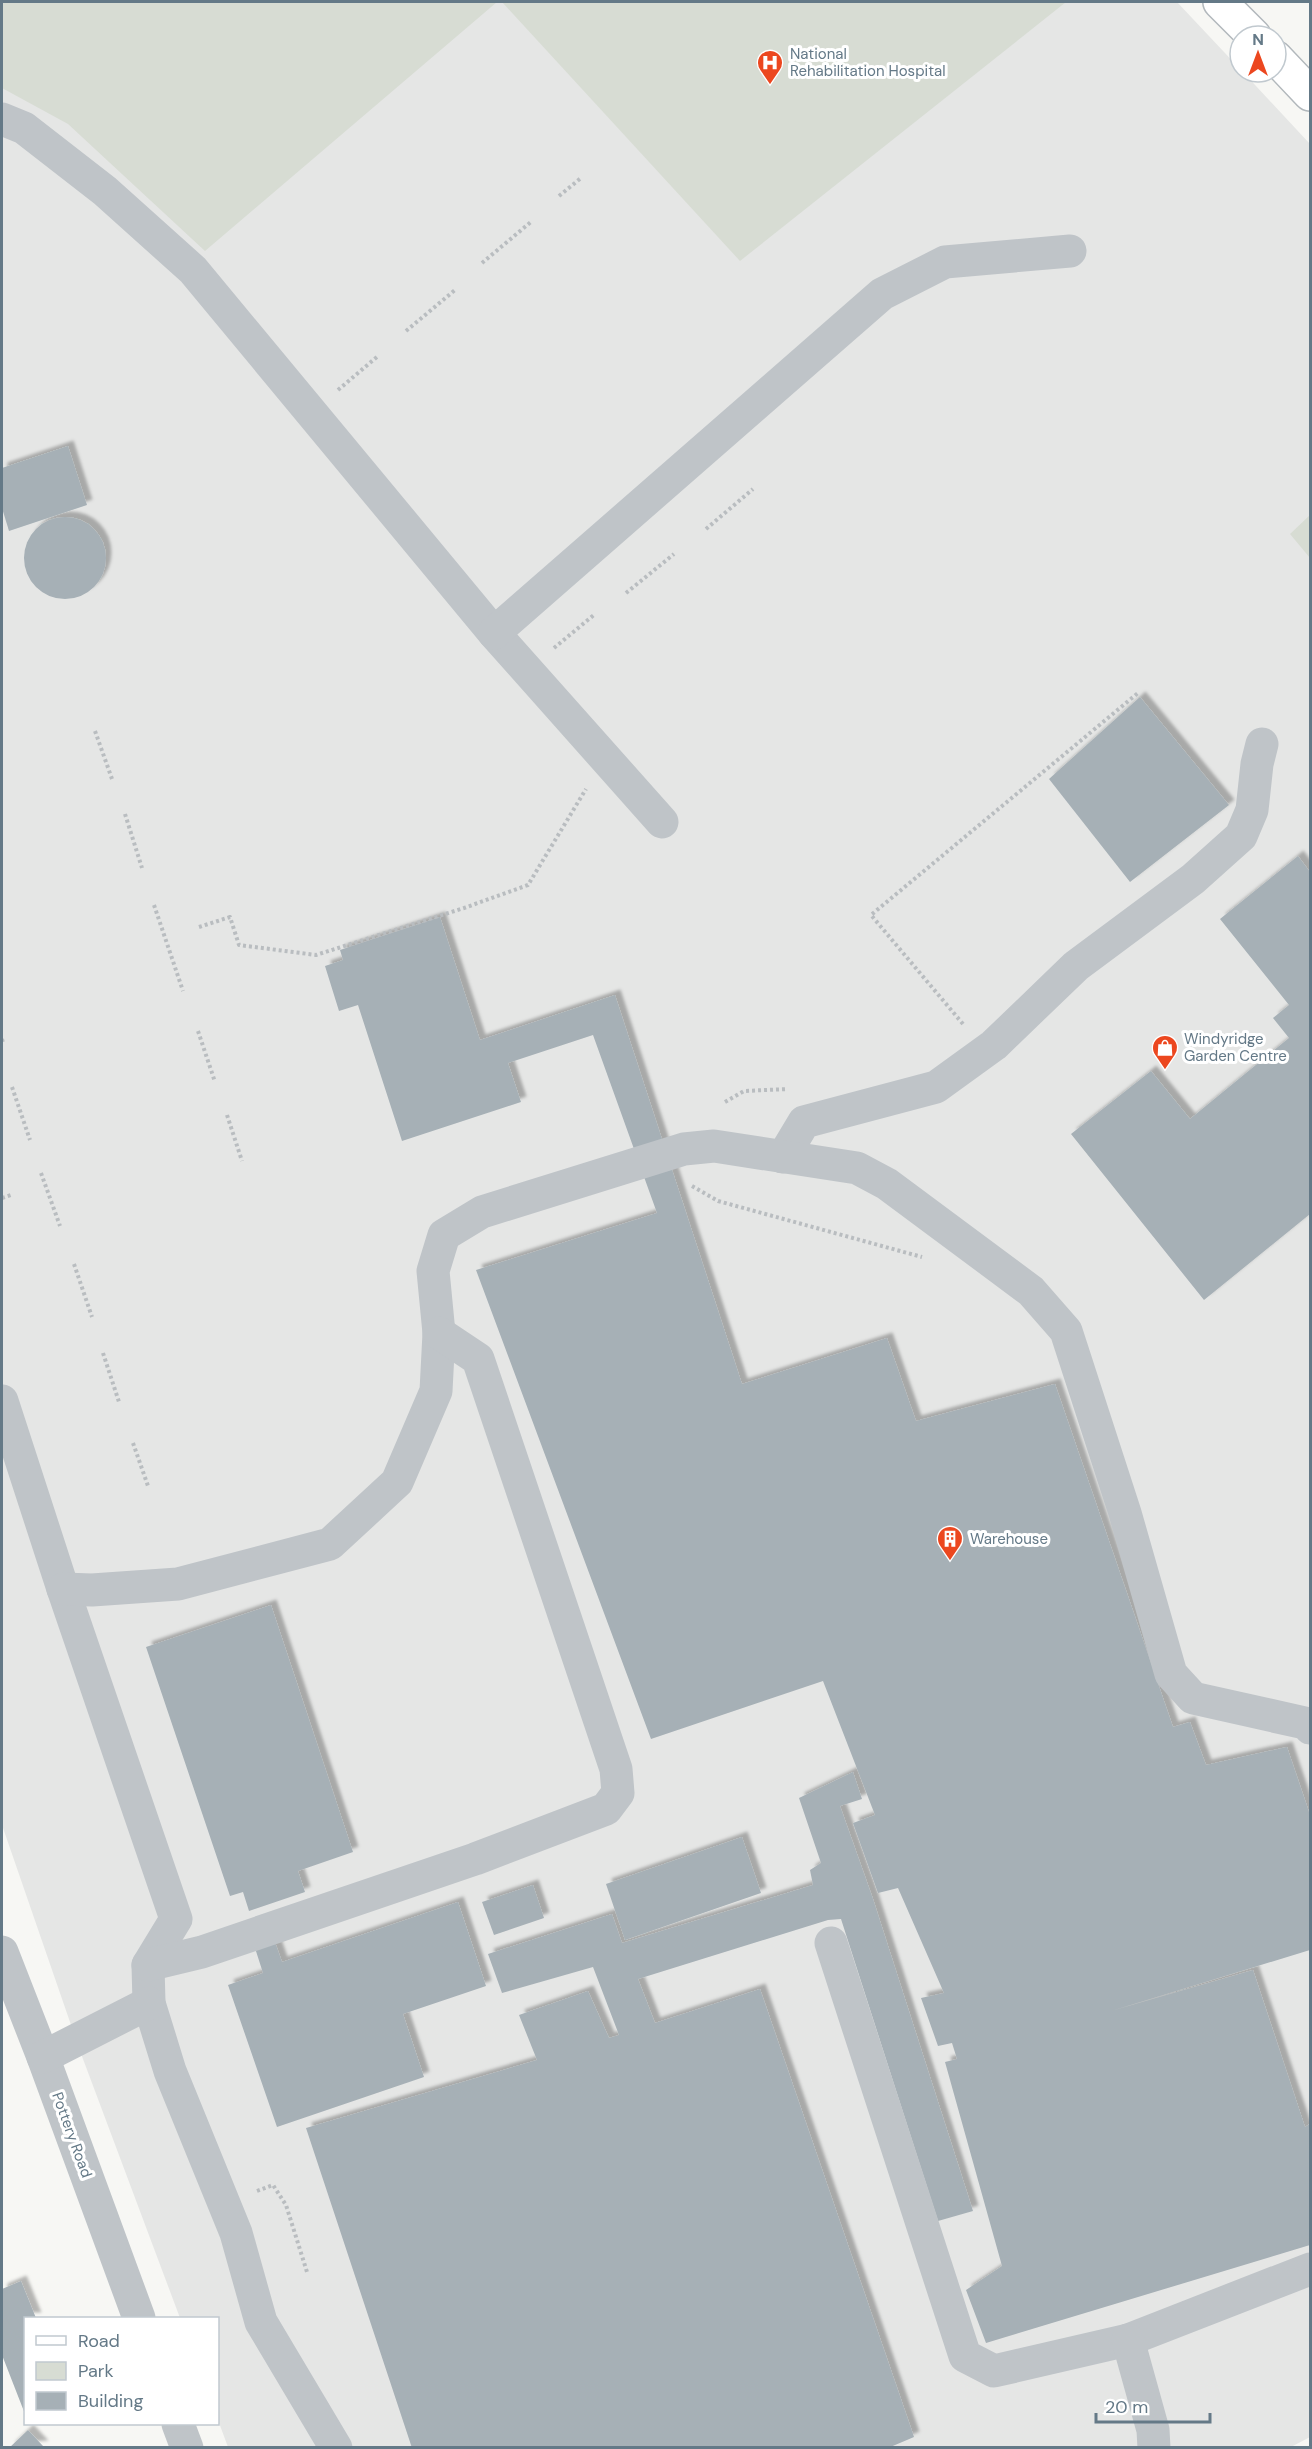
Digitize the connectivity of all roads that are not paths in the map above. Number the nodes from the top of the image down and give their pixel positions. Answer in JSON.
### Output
{"nodes":[{"id":1,"x":1220,"y":2,"type":"edge"},
{"id":2,"x":1242,"y":24,"type":"edge"},
{"id":3,"x":1288,"y":70,"type":"edge"},
{"id":4,"x":1311,"y":94,"type":"edge"},
{"id":5,"x":2,"y":119,"type":"edge"},
{"id":6,"x":1070,"y":251,"type":"dead end"},
{"id":7,"x":494,"y":633,"type":"junction"},
{"id":8,"x":1262,"y":744,"type":"dead end"},
{"id":9,"x":662,"y":822,"type":"dead end"},
{"id":10,"x":783,"y":1157,"type":"junction"},
{"id":11,"x":439,"y":1333,"type":"junction"},
{"id":12,"x":2,"y":1401,"type":"edge"},
{"id":13,"x":63,"y":1589,"type":"junction"},
{"id":14,"x":1311,"y":1728,"type":"edge"},
{"id":15,"x":831,"y":1943,"type":"dead end"},
{"id":16,"x":2,"y":1952,"type":"edge"},
{"id":17,"x":148,"y":1965,"type":"junction"},
{"id":18,"x":149,"y":2003,"type":"junction"},
{"id":19,"x":43,"y":2057,"type":"junction"},
{"id":20,"x":1311,"y":2269,"type":"edge"},
{"id":21,"x":138,"y":2317,"type":"edge"},
{"id":22,"x":1128,"y":2340,"type":"junction"},
{"id":23,"x":178,"y":2425,"type":"edge"},
{"id":24,"x":187,"y":2448,"type":"edge"},
{"id":25,"x":336,"y":2448,"type":"edge"},
{"id":26,"x":1154,"y":2448,"type":"edge"}],
"edges":[{"from":1,"to":2,"type":"main road"},
{"from":3,"to":4,"type":"main road"},
{"from":5,"to":7,"type":"street"},
{"from":6,"to":7,"type":"street"},
{"from":7,"to":9,"type":"street"},
{"from":8,"to":10,"type":"street"},
{"from":10,"to":11,"type":"street"},
{"from":10,"to":14,"type":"street"},
{"from":11,"to":13,"type":"street"},
{"from":11,"to":17,"type":"street"},
{"from":12,"to":13,"type":"street"},
{"from":13,"to":17,"type":"street"},
{"from":15,"to":22,"type":"street"},
{"from":16,"to":19,"type":"street","name":"Pottery Road"},
{"from":17,"to":18,"type":"street"},
{"from":18,"to":19,"type":"street"},
{"from":18,"to":25,"type":"street"},
{"from":19,"to":21,"type":"street","name":"Pottery Road"},
{"from":20,"to":22,"type":"street"},
{"from":22,"to":26,"type":"street"},
{"from":23,"to":24,"type":"street"}]}
